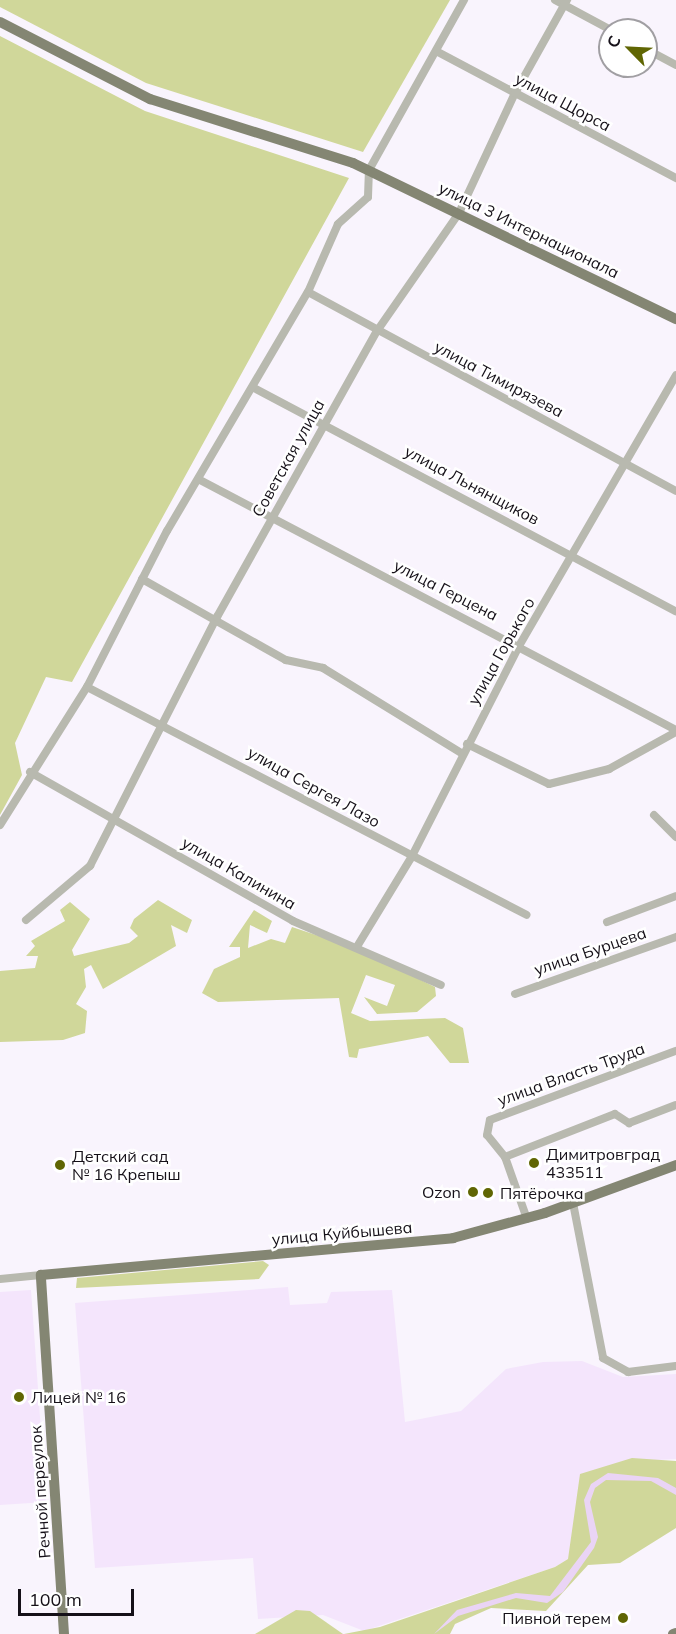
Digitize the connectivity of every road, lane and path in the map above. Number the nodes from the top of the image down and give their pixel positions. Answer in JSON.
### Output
{"nodes":[{"id":1,"x":464,"y":0,"type":"edge"},
{"id":2,"x":555,"y":0,"type":"edge"},
{"id":3,"x":566,"y":2,"type":"edge"},
{"id":4,"x":0,"y":22,"type":"edge"},
{"id":5,"x":598,"y":22,"type":"edge"},
{"id":6,"x":436,"y":51,"type":"junction"},
{"id":7,"x":658,"y":55,"type":"edge"},
{"id":8,"x":676,"y":65,"type":"edge"},
{"id":9,"x":515,"y":93,"type":"junction"},
{"id":10,"x":369,"y":170,"type":"junction"},
{"id":11,"x":676,"y":178,"type":"edge"},
{"id":12,"x":459,"y":213,"type":"junction"},
{"id":13,"x":308,"y":292,"type":"junction"},
{"id":14,"x":676,"y":319,"type":"edge"},
{"id":15,"x":377,"y":331,"type":"junction"},
{"id":16,"x":676,"y":375,"type":"edge"},
{"id":17,"x":254,"y":388,"type":"junction"},
{"id":18,"x":324,"y":423,"type":"junction"},
{"id":19,"x":625,"y":463,"type":"junction"},
{"id":20,"x":200,"y":480,"type":"junction"},
{"id":21,"x":676,"y":491,"type":"edge"},
{"id":22,"x":273,"y":517,"type":"junction"},
{"id":23,"x":573,"y":555,"type":"junction"},
{"id":24,"x":141,"y":579,"type":"junction"},
{"id":25,"x":676,"y":611,"type":"edge"},
{"id":26,"x":217,"y":617,"type":"junction"},
{"id":27,"x":519,"y":646,"type":"junction"},
{"id":28,"x":87,"y":687,"type":"junction"},
{"id":29,"x":157,"y":727,"type":"junction"},
{"id":30,"x":676,"y":731,"type":"edge"},
{"id":31,"x":467,"y":744,"type":"junction"},
{"id":32,"x":464,"y":754,"type":"junction"},
{"id":33,"x":30,"y":772,"type":"junction"},
{"id":34,"x":654,"y":815,"type":"dead end"},
{"id":35,"x":111,"y":820,"type":"junction"},
{"id":36,"x":0,"y":825,"type":"edge"},
{"id":37,"x":676,"y":837,"type":"edge"},
{"id":38,"x":411,"y":858,"type":"junction"},
{"id":39,"x":676,"y":896,"type":"edge"},
{"id":40,"x":526,"y":915,"type":"dead end"},
{"id":41,"x":26,"y":920,"type":"dead end"},
{"id":42,"x":607,"y":922,"type":"dead end"},
{"id":43,"x":676,"y":937,"type":"edge"},
{"id":44,"x":358,"y":945,"type":"junction"},
{"id":45,"x":441,"y":985,"type":"dead end"},
{"id":46,"x":515,"y":994,"type":"dead end"},
{"id":47,"x":676,"y":1051,"type":"edge"},
{"id":48,"x":676,"y":1105,"type":"edge"},
{"id":49,"x":505,"y":1157,"type":"junction"},
{"id":50,"x":676,"y":1165,"type":"edge"},
{"id":51,"x":573,"y":1203,"type":"junction"},
{"id":52,"x":527,"y":1219,"type":"junction"},
{"id":53,"x":41,"y":1275,"type":"junction"},
{"id":54,"x":0,"y":1279,"type":"edge"},
{"id":55,"x":676,"y":1366,"type":"edge"},
{"id":56,"x":64,"y":1634,"type":"edge"}],
"edges":[{"from":1,"to":6,"type":"street"},
{"from":2,"to":3,"type":"street"},
{"from":3,"to":5,"type":"street"},
{"from":3,"to":9,"type":"street","name":"Советская улица"},
{"from":4,"to":10,"type":"main road","name":"улица 3 Интернационала"},
{"from":6,"to":9,"type":"street","name":"улица Щорса"},
{"from":6,"to":10,"type":"street"},
{"from":7,"to":8,"type":"street"},
{"from":9,"to":11,"type":"street","name":"улица Щорса"},
{"from":9,"to":12,"type":"street","name":"Советская улица"},
{"from":10,"to":12,"type":"main road","name":"улица 3 Интернационала"},
{"from":10,"to":13,"type":"street"},
{"from":12,"to":14,"type":"main road","name":"улица 3 Интернационала"},
{"from":12,"to":15,"type":"street","name":"Советская улица"},
{"from":13,"to":15,"type":"street","name":"улица Тимирязева"},
{"from":13,"to":17,"type":"street"},
{"from":15,"to":18,"type":"street","name":"Советская улица"},
{"from":15,"to":19,"type":"street","name":"улица Тимирязева"},
{"from":16,"to":19,"type":"street","name":"улица Горького"},
{"from":17,"to":18,"type":"street","name":"улица Льнянщиков"},
{"from":17,"to":20,"type":"street"},
{"from":18,"to":22,"type":"street","name":"Советская улица"},
{"from":18,"to":23,"type":"street","name":"улица Льнянщиков"},
{"from":19,"to":21,"type":"street","name":"улица Тимирязева"},
{"from":19,"to":23,"type":"street","name":"улица Горького"},
{"from":20,"to":22,"type":"street","name":"улица Герцена"},
{"from":20,"to":24,"type":"street"},
{"from":22,"to":26,"type":"street","name":"Советская улица"},
{"from":22,"to":27,"type":"street","name":"улица Герцена"},
{"from":23,"to":25,"type":"street","name":"улица Льнянщиков"},
{"from":23,"to":27,"type":"street","name":"улица Горького"},
{"from":24,"to":26,"type":"street"},
{"from":24,"to":28,"type":"street"},
{"from":26,"to":29,"type":"street","name":"Советская улица"},
{"from":26,"to":32,"type":"street"},
{"from":27,"to":30,"type":"street","name":"улица Герцена"},
{"from":27,"to":31,"type":"street","name":"улица Горького"},
{"from":28,"to":29,"type":"street","name":"улица Сергея Лазо"},
{"from":28,"to":33,"type":"street"},
{"from":29,"to":35,"type":"street","name":"Советская улица"},
{"from":29,"to":38,"type":"street","name":"улица Сергея Лазо"},
{"from":30,"to":31,"type":"street"},
{"from":31,"to":32,"type":"street","name":"улица Горького"},
{"from":32,"to":38,"type":"street","name":"улица Горького"},
{"from":33,"to":35,"type":"street","name":"улица Калинина"},
{"from":33,"to":36,"type":"street"},
{"from":34,"to":37,"type":"street"},
{"from":35,"to":41,"type":"street","name":"Советская улица"},
{"from":35,"to":44,"type":"street","name":"улица Калинина"},
{"from":38,"to":40,"type":"street","name":"улица Сергея Лазо"},
{"from":38,"to":44,"type":"street","name":"улица Горького"},
{"from":39,"to":42,"type":"street","name":"улица Бурцева"},
{"from":43,"to":46,"type":"street","name":"улица Бурцева"},
{"from":44,"to":45,"type":"street","name":"улица Калинина"},
{"from":47,"to":49,"type":"street","name":"улица Власть Труда"},
{"from":48,"to":49,"type":"street"},
{"from":49,"to":52,"type":"street"},
{"from":50,"to":51,"type":"main road","name":"улица Куйбышева"},
{"from":51,"to":52,"type":"main road","name":"улица Куйбышева"},
{"from":51,"to":55,"type":"street"},
{"from":52,"to":53,"type":"main road","name":"улица Куйбышева"},
{"from":53,"to":54,"type":"street","name":"улица Куйбышева"},
{"from":53,"to":56,"type":"main road","name":"Речной переулок"}]}
